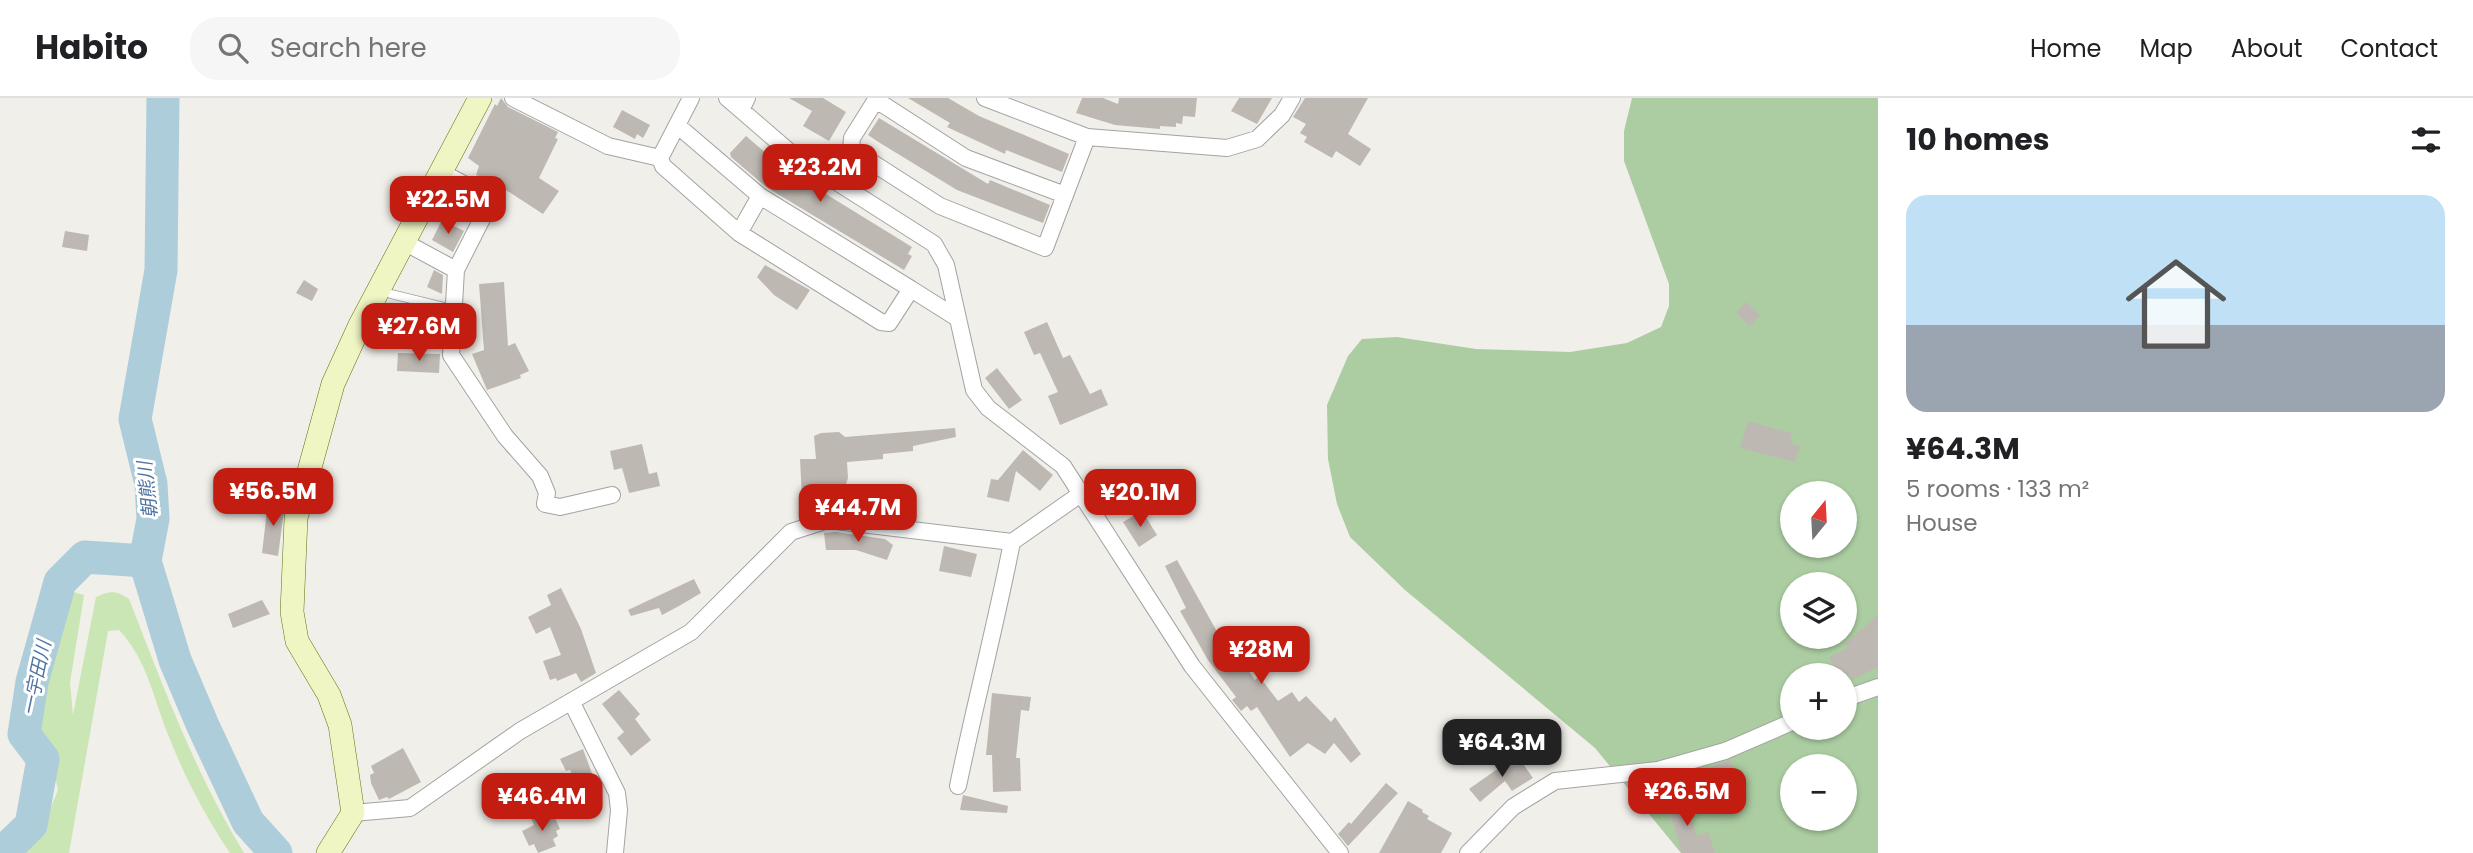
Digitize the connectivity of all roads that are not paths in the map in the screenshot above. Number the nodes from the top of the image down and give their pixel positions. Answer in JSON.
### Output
{"nodes":[{"id":1,"x":480,"y":98,"type":"edge"},
{"id":2,"x":513,"y":98,"type":"edge"},
{"id":3,"x":691,"y":98,"type":"edge"},
{"id":4,"x":727,"y":98,"type":"edge"},
{"id":5,"x":985,"y":98,"type":"edge"},
{"id":6,"x":877,"y":99,"type":"edge"},
{"id":7,"x":1287,"y":100,"type":"edge"},
{"id":8,"x":744,"y":104,"type":"edge"},
{"id":9,"x":678,"y":126,"type":"junction"},
{"id":10,"x":1087,"y":137,"type":"junction"},
{"id":11,"x":851,"y":149,"type":"junction"},
{"id":12,"x":660,"y":158,"type":"junction"},
{"id":13,"x":442,"y":172,"type":"junction"},
{"id":14,"x":832,"y":179,"type":"junction"},
{"id":15,"x":1065,"y":195,"type":"junction"},
{"id":16,"x":760,"y":196,"type":"junction"},
{"id":17,"x":739,"y":233,"type":"junction"},
{"id":18,"x":404,"y":242,"type":"junction"},
{"id":19,"x":456,"y":271,"type":"junction"},
{"id":20,"x":911,"y":289,"type":"junction"},
{"id":21,"x":391,"y":294,"type":"dead end"},
{"id":22,"x":453,"y":309,"type":"junction"},
{"id":23,"x":957,"y":317,"type":"junction"},
{"id":24,"x":1082,"y":493,"type":"junction"},
{"id":25,"x":612,"y":495,"type":"dead end"},
{"id":26,"x":1012,"y":542,"type":"junction"},
{"id":27,"x":1878,"y":687,"type":"edge"},
{"id":28,"x":1857,"y":694,"type":"edge"},
{"id":29,"x":572,"y":703,"type":"junction"},
{"id":30,"x":1780,"y":727,"type":"edge"},
{"id":31,"x":958,"y":786,"type":"dead end"},
{"id":32,"x":353,"y":813,"type":"junction"},
{"id":33,"x":330,"y":852,"type":"edge"},
{"id":34,"x":615,"y":853,"type":"edge"},
{"id":35,"x":1340,"y":853,"type":"edge"},
{"id":36,"x":1468,"y":853,"type":"edge"}],
"edges":[{"from":1,"to":13,"type":"street"},
{"from":2,"to":12,"type":"street"},
{"from":3,"to":9,"type":"street"},
{"from":4,"to":8,"type":"street"},
{"from":5,"to":10,"type":"street"},
{"from":6,"to":11,"type":"street"},
{"from":6,"to":15,"type":"street"},
{"from":7,"to":10,"type":"street"},
{"from":8,"to":14,"type":"street"},
{"from":9,"to":12,"type":"street"},
{"from":9,"to":16,"type":"street"},
{"from":10,"to":15,"type":"street"},
{"from":11,"to":14,"type":"street"},
{"from":11,"to":15,"type":"street"},
{"from":12,"to":17,"type":"street"},
{"from":13,"to":18,"type":"street"},
{"from":13,"to":19,"type":"street"},
{"from":14,"to":23,"type":"street"},
{"from":16,"to":17,"type":"street"},
{"from":16,"to":20,"type":"street"},
{"from":17,"to":20,"type":"street"},
{"from":18,"to":19,"type":"street"},
{"from":18,"to":32,"type":"street"},
{"from":19,"to":22,"type":"street"},
{"from":20,"to":23,"type":"street"},
{"from":21,"to":22,"type":"lane"},
{"from":22,"to":25,"type":"street"},
{"from":23,"to":24,"type":"street"},
{"from":24,"to":26,"type":"street"},
{"from":24,"to":35,"type":"street"},
{"from":26,"to":29,"type":"street"},
{"from":26,"to":31,"type":"street"},
{"from":27,"to":28,"type":"street"},
{"from":29,"to":32,"type":"street"},
{"from":29,"to":34,"type":"street"},
{"from":30,"to":36,"type":"street"},
{"from":32,"to":33,"type":"street"}]}
